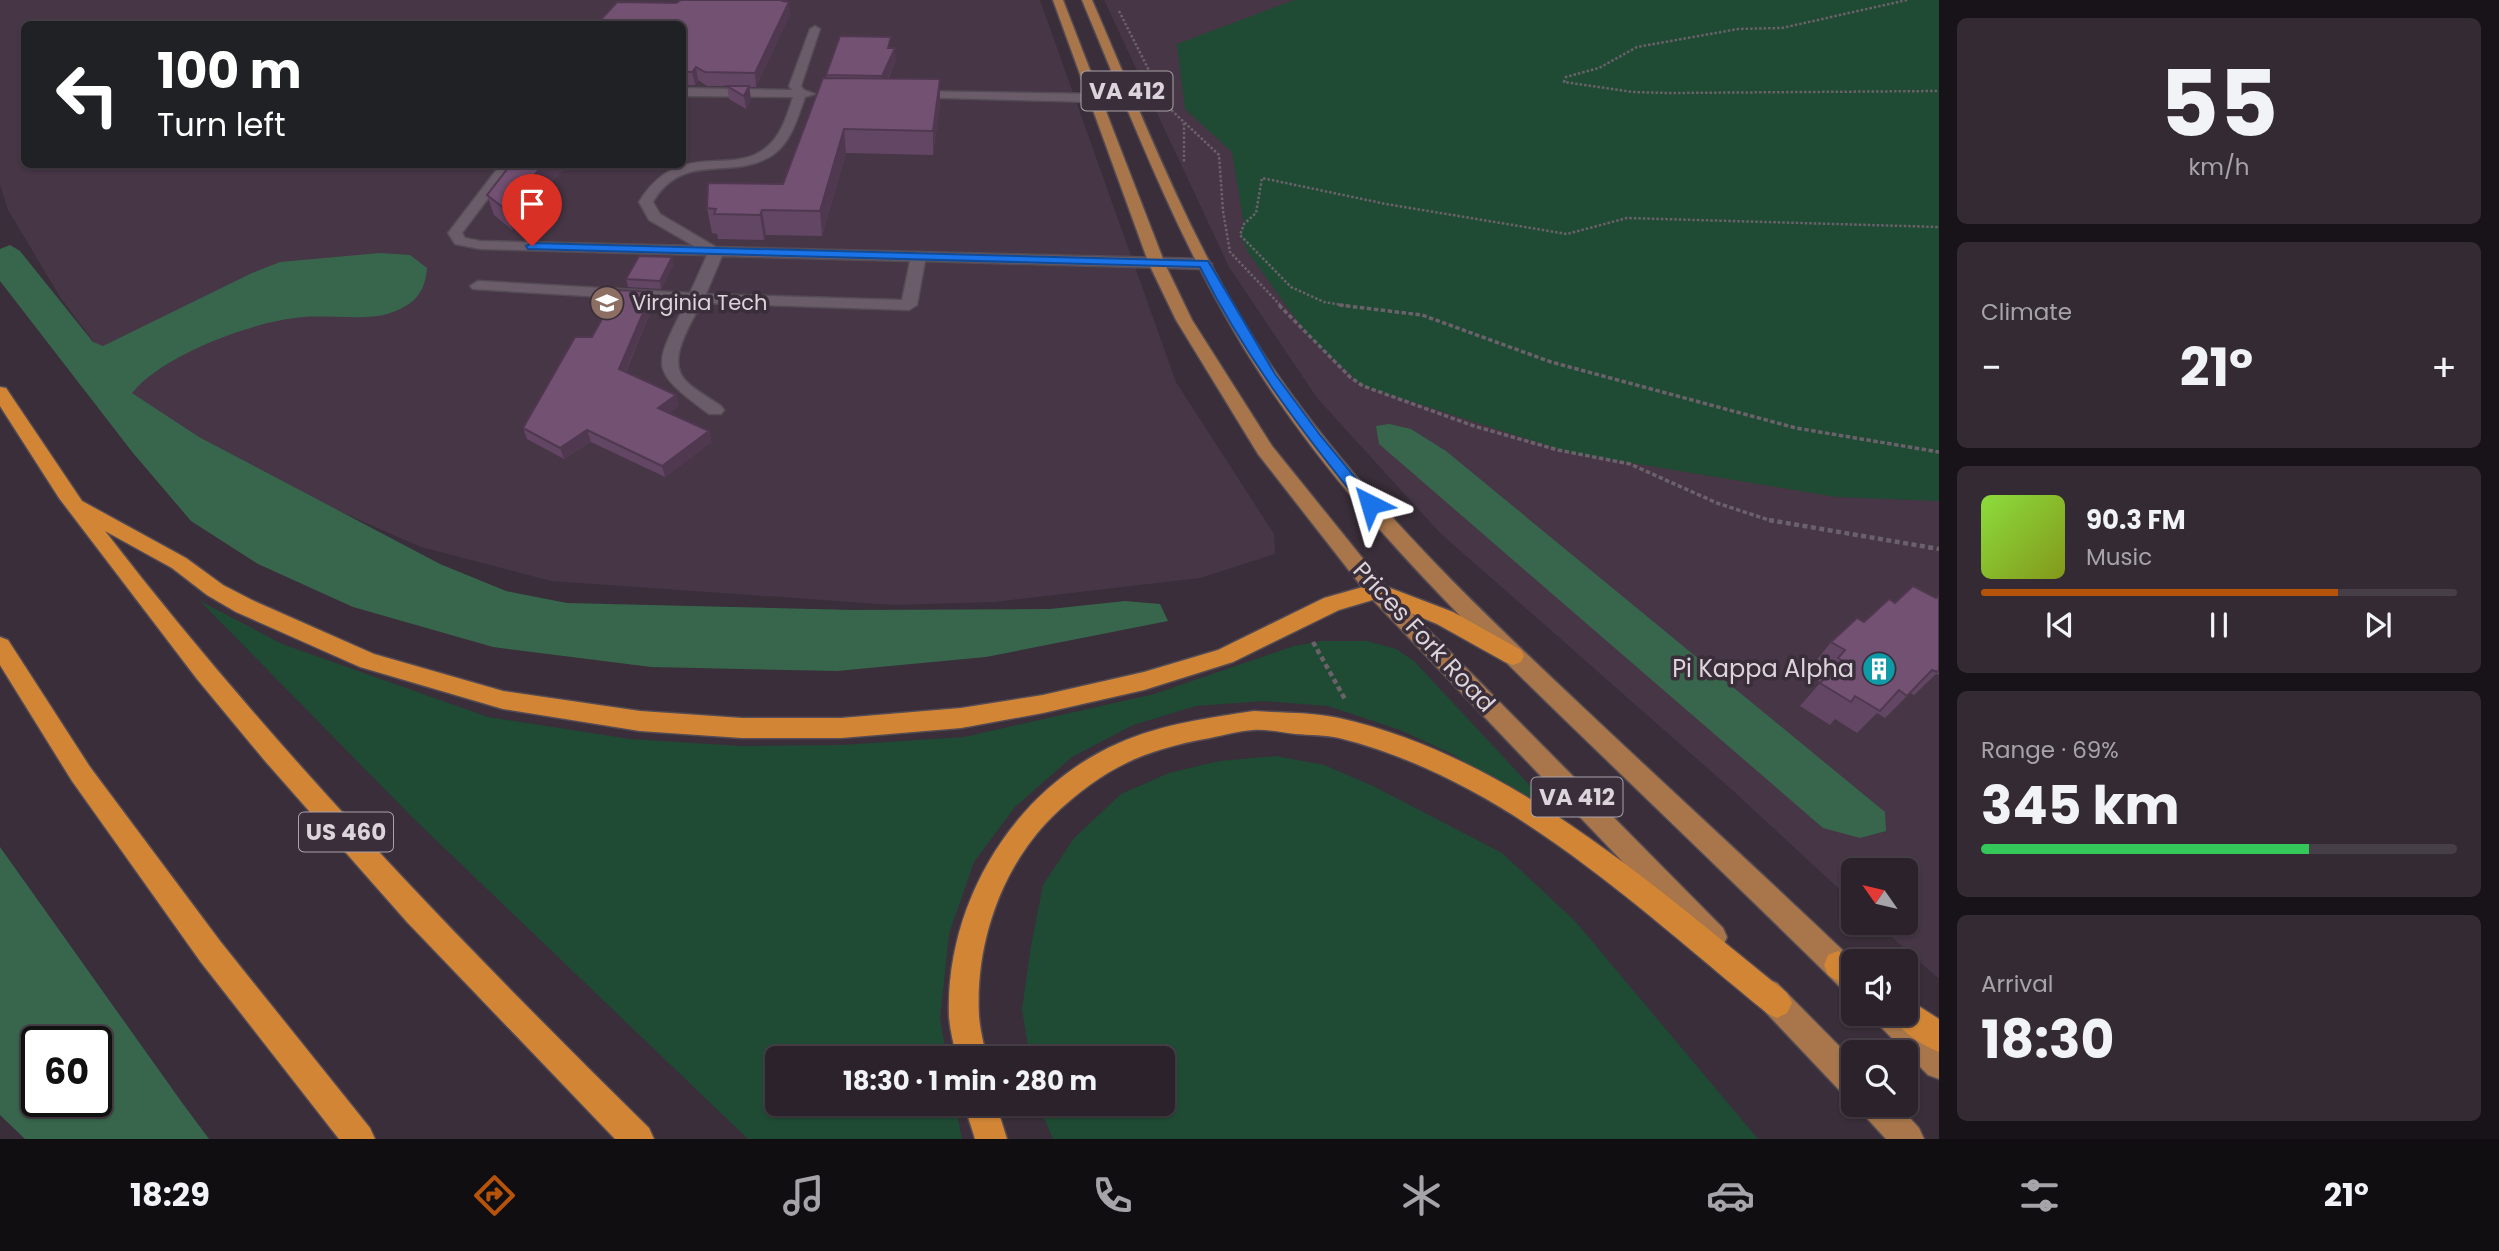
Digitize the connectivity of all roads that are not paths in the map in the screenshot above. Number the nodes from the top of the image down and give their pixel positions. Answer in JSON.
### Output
{"nodes":[{"id":1,"x":1058,"y":0,"type":"edge"},
{"id":2,"x":1087,"y":0,"type":"edge"},
{"id":3,"x":815,"y":29,"type":"dead end"},
{"id":4,"x":686,"y":92,"type":"edge"},
{"id":5,"x":800,"y":94,"type":"junction"},
{"id":6,"x":828,"y":94,"type":"edge"},
{"id":7,"x":897,"y":95,"type":"edge"},
{"id":8,"x":1094,"y":98,"type":"junction"},
{"id":9,"x":505,"y":168,"type":"edge"},
{"id":10,"x":713,"y":251,"type":"junction"},
{"id":11,"x":918,"y":257,"type":"junction"},
{"id":12,"x":1157,"y":264,"type":"junction"},
{"id":13,"x":1204,"y":264,"type":"junction"},
{"id":14,"x":478,"y":286,"type":"dead end"},
{"id":15,"x":696,"y":298,"type":"junction"},
{"id":16,"x":0,"y":392,"type":"edge"},
{"id":17,"x":715,"y":410,"type":"dead end"},
{"id":18,"x":76,"y":506,"type":"junction"},
{"id":19,"x":1377,"y":591,"type":"junction"},
{"id":20,"x":0,"y":646,"type":"edge"},
{"id":21,"x":1513,"y":656,"type":"junction"},
{"id":22,"x":1841,"y":966,"type":"edge"},
{"id":23,"x":1776,"y":1003,"type":"junction"},
{"id":24,"x":1918,"y":1022,"type":"edge"},
{"id":25,"x":1900,"y":1026,"type":"edge"},
{"id":26,"x":1939,"y":1037,"type":"edge"},
{"id":27,"x":970,"y":1046,"type":"edge"},
{"id":28,"x":1939,"y":1064,"type":"edge"},
{"id":29,"x":1841,"y":1070,"type":"edge"},
{"id":30,"x":984,"y":1116,"type":"edge"},
{"id":31,"x":1887,"y":1117,"type":"edge"},
{"id":32,"x":359,"y":1139,"type":"edge"},
{"id":33,"x":638,"y":1139,"type":"edge"},
{"id":34,"x":991,"y":1139,"type":"edge"},
{"id":35,"x":1908,"y":1139,"type":"edge"}],
"edges":[{"from":1,"to":8,"type":"main road","name":"Prices Fork Road","number":"VA 412"},
{"from":2,"to":13,"type":"main road","name":"Prices Fork Road","number":"VA 412"},
{"from":3,"to":5,"type":"lane"},
{"from":4,"to":5,"type":"lane"},
{"from":5,"to":6,"type":"lane"},
{"from":5,"to":10,"type":"lane"},
{"from":7,"to":8,"type":"lane"},
{"from":8,"to":12,"type":"main road","name":"Prices Fork Road","number":"VA 412"},
{"from":9,"to":10,"type":"lane"},
{"from":10,"to":11,"type":"lane"},
{"from":10,"to":15,"type":"lane"},
{"from":11,"to":12,"type":"lane"},
{"from":11,"to":15,"type":"lane"},
{"from":12,"to":13,"type":"lane"},
{"from":12,"to":19,"type":"main road","name":"Prices Fork Road","number":"VA 412"},
{"from":13,"to":21,"type":"main road","name":"Prices Fork Road","number":"VA 412"},
{"from":14,"to":15,"type":"lane"},
{"from":15,"to":17,"type":"lane"},
{"from":16,"to":18,"type":"highway","number":"US 460"},
{"from":18,"to":19,"type":"highway"},
{"from":18,"to":33,"type":"highway","number":"US 460"},
{"from":19,"to":21,"type":"highway"},
{"from":19,"to":23,"type":"main road","name":"Prices Fork Road","number":"VA 412"},
{"from":20,"to":32,"type":"highway"},
{"from":21,"to":22,"type":"main road","name":"Prices Fork Road","number":"VA 412"},
{"from":23,"to":27,"type":"highway"},
{"from":23,"to":29,"type":"main road","name":"Prices Fork Road","number":"VA 412"},
{"from":24,"to":26,"type":"highway"},
{"from":25,"to":28,"type":"main road"},
{"from":30,"to":34,"type":"highway"},
{"from":31,"to":35,"type":"main road"}]}
